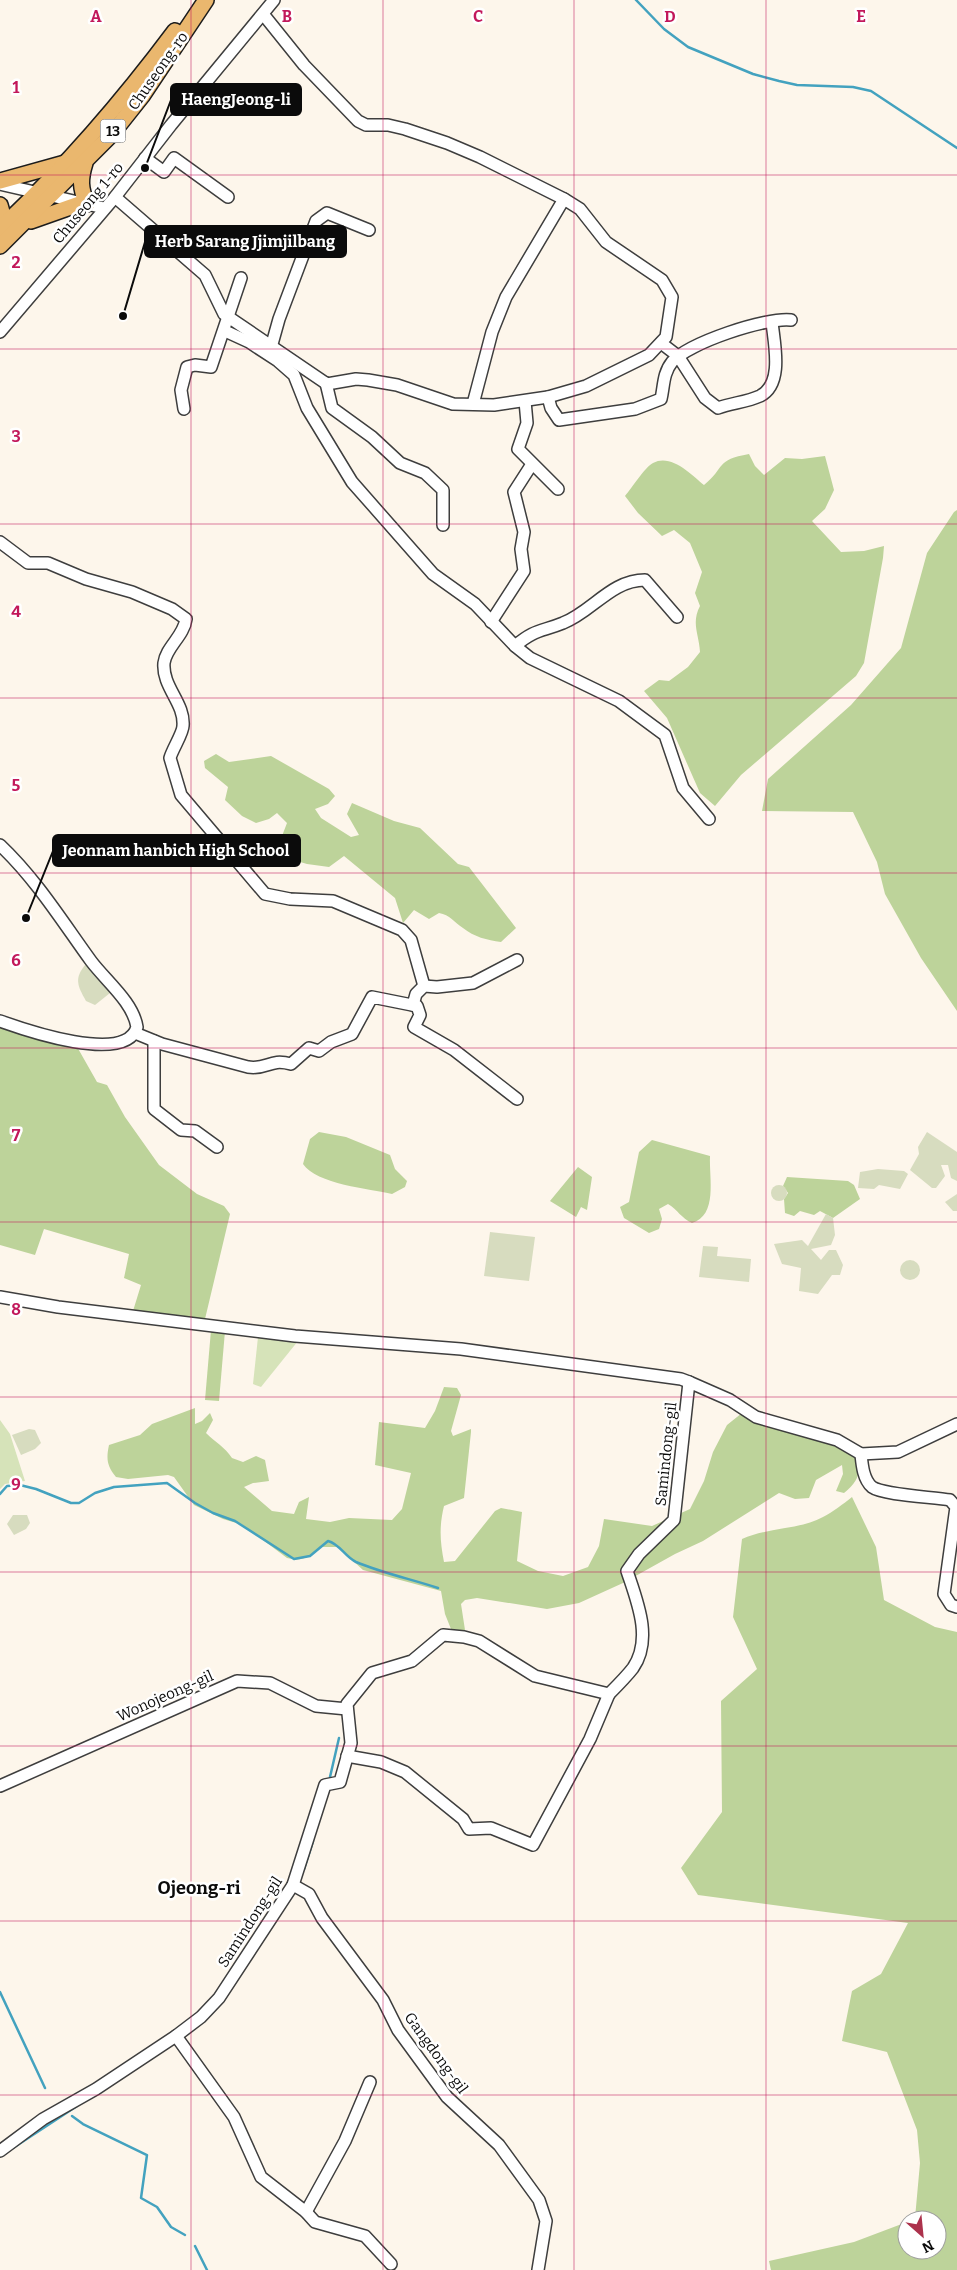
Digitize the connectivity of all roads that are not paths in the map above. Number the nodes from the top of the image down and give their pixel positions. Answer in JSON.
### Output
{"nodes":[{"id":1,"x":194,"y":0,"type":"edge"},
{"id":2,"x":206,"y":0,"type":"edge"},
{"id":3,"x":274,"y":0,"type":"edge"},
{"id":4,"x":263,"y":14,"type":"junction"},
{"id":5,"x":145,"y":158,"type":"junction"},
{"id":6,"x":86,"y":160,"type":"junction"},
{"id":7,"x":67,"y":163,"type":"junction"},
{"id":8,"x":0,"y":182,"type":"edge"},
{"id":9,"x":46,"y":193,"type":"junction"},
{"id":10,"x":115,"y":197,"type":"junction"},
{"id":11,"x":228,"y":197,"type":"dead end"},
{"id":12,"x":564,"y":199,"type":"junction"},
{"id":13,"x":85,"y":203,"type":"junction"},
{"id":14,"x":0,"y":205,"type":"edge"},
{"id":15,"x":104,"y":208,"type":"junction"},
{"id":16,"x":0,"y":216,"type":"edge"},
{"id":17,"x":22,"y":224,"type":"junction"},
{"id":18,"x":0,"y":229,"type":"edge"},
{"id":19,"x":369,"y":230,"type":"dead end"},
{"id":20,"x":0,"y":246,"type":"edge"},
{"id":21,"x":241,"y":278,"type":"dead end"},
{"id":22,"x":228,"y":316,"type":"junction"},
{"id":23,"x":790,"y":320,"type":"dead end"},
{"id":24,"x":772,"y":322,"type":"junction"},
{"id":25,"x":225,"y":331,"type":"junction"},
{"id":26,"x":0,"y":332,"type":"edge"},
{"id":27,"x":661,"y":343,"type":"junction"},
{"id":28,"x":272,"y":344,"type":"junction"},
{"id":29,"x":678,"y":356,"type":"junction"},
{"id":30,"x":326,"y":383,"type":"junction"},
{"id":31,"x":548,"y":398,"type":"junction"},
{"id":32,"x":525,"y":400,"type":"junction"},
{"id":33,"x":473,"y":404,"type":"junction"},
{"id":34,"x":184,"y":410,"type":"dead end"},
{"id":35,"x":532,"y":464,"type":"junction"},
{"id":36,"x":558,"y":489,"type":"dead end"},
{"id":37,"x":443,"y":525,"type":"dead end"},
{"id":38,"x":0,"y":542,"type":"edge"},
{"id":39,"x":678,"y":617,"type":"dead end"},
{"id":40,"x":491,"y":622,"type":"junction"},
{"id":41,"x":515,"y":646,"type":"junction"},
{"id":42,"x":709,"y":819,"type":"dead end"},
{"id":43,"x":0,"y":846,"type":"edge"},
{"id":44,"x":517,"y":960,"type":"dead end"},
{"id":45,"x":424,"y":986,"type":"junction"},
{"id":46,"x":413,"y":1005,"type":"junction"},
{"id":47,"x":0,"y":1021,"type":"edge"},
{"id":48,"x":135,"y":1033,"type":"junction"},
{"id":49,"x":154,"y":1041,"type":"junction"},
{"id":50,"x":517,"y":1098,"type":"dead end"},
{"id":51,"x":217,"y":1147,"type":"dead end"},
{"id":52,"x":0,"y":1297,"type":"edge"},
{"id":53,"x":689,"y":1382,"type":"junction"},
{"id":54,"x":957,"y":1424,"type":"edge"},
{"id":55,"x":861,"y":1454,"type":"junction"},
{"id":56,"x":957,"y":1607,"type":"edge"},
{"id":57,"x":609,"y":1694,"type":"junction"},
{"id":58,"x":347,"y":1710,"type":"junction"},
{"id":59,"x":347,"y":1756,"type":"junction"},
{"id":60,"x":0,"y":1786,"type":"edge"},
{"id":61,"x":293,"y":1885,"type":"junction"},
{"id":62,"x":176,"y":2036,"type":"junction"},
{"id":63,"x":370,"y":2082,"type":"dead end"},
{"id":64,"x":0,"y":2151,"type":"edge"},
{"id":65,"x":306,"y":2212,"type":"junction"},
{"id":66,"x":391,"y":2264,"type":"dead end"},
{"id":67,"x":538,"y":2270,"type":"edge"}],
"edges":[{"from":1,"to":7,"type":"main road","name":"Chuseong-ro","number":"13"},
{"from":2,"to":6,"type":"main road","name":"Chuseong-ro","number":"13"},
{"from":3,"to":4,"type":"street","name":"Chuseong 1-ro"},
{"from":4,"to":5,"type":"street","name":"Chuseong 1-ro"},
{"from":4,"to":12,"type":"street"},
{"from":5,"to":10,"type":"street","name":"Chuseong 1-ro"},
{"from":5,"to":11,"type":"street"},
{"from":6,"to":9,"type":"main road","name":"Chuseong-ro","number":"13"},
{"from":6,"to":13,"type":"main road"},
{"from":7,"to":8,"type":"main road"},
{"from":7,"to":9,"type":"main road","name":"Chuseong-ro","number":"13"},
{"from":8,"to":9,"type":"street"},
{"from":9,"to":13,"type":"street"},
{"from":9,"to":17,"type":"main road","name":"Chuseong-ro","number":"13"},
{"from":9,"to":18,"type":"main road","name":"Chuseong-ro","number":"13"},
{"from":10,"to":15,"type":"street","name":"Chuseong 1-ro"},
{"from":10,"to":22,"type":"street"},
{"from":12,"to":27,"type":"street"},
{"from":12,"to":33,"type":"street"},
{"from":13,"to":15,"type":"street"},
{"from":13,"to":17,"type":"main road"},
{"from":14,"to":16,"type":"main road"},
{"from":15,"to":26,"type":"street","name":"Chuseong 1-ro"},
{"from":17,"to":20,"type":"main road","name":"Chuseong-ro","number":"13"},
{"from":19,"to":28,"type":"street"},
{"from":21,"to":22,"type":"street"},
{"from":22,"to":25,"type":"street"},
{"from":22,"to":28,"type":"street"},
{"from":23,"to":24,"type":"street"},
{"from":24,"to":29,"type":"street"},
{"from":24,"to":29,"type":"street"},
{"from":25,"to":34,"type":"street"},
{"from":25,"to":40,"type":"street"},
{"from":27,"to":29,"type":"street"},
{"from":27,"to":31,"type":"street"},
{"from":28,"to":30,"type":"street"},
{"from":29,"to":31,"type":"street"},
{"from":30,"to":33,"type":"street"},
{"from":30,"to":37,"type":"street"},
{"from":31,"to":32,"type":"street"},
{"from":32,"to":33,"type":"street"},
{"from":32,"to":35,"type":"street"},
{"from":35,"to":36,"type":"street"},
{"from":35,"to":40,"type":"street"},
{"from":38,"to":45,"type":"street"},
{"from":39,"to":41,"type":"street"},
{"from":40,"to":41,"type":"street"},
{"from":41,"to":42,"type":"street"},
{"from":43,"to":48,"type":"street"},
{"from":44,"to":45,"type":"street"},
{"from":45,"to":46,"type":"street"},
{"from":46,"to":49,"type":"street"},
{"from":46,"to":50,"type":"street"},
{"from":47,"to":48,"type":"street"},
{"from":48,"to":49,"type":"street"},
{"from":49,"to":51,"type":"street"},
{"from":52,"to":53,"type":"street"},
{"from":53,"to":55,"type":"street"},
{"from":53,"to":57,"type":"street","name":"Samindong-gil"},
{"from":54,"to":55,"type":"street"},
{"from":55,"to":56,"type":"street"},
{"from":57,"to":58,"type":"street"},
{"from":57,"to":59,"type":"street"},
{"from":58,"to":59,"type":"street","name":"Samindong-gil"},
{"from":58,"to":60,"type":"street","name":"Wonojeong-gil"},
{"from":59,"to":61,"type":"street","name":"Samindong-gil"},
{"from":61,"to":62,"type":"street","name":"Samindong-gil"},
{"from":61,"to":67,"type":"street","name":"Gangdong-gil"},
{"from":62,"to":64,"type":"street","name":"Samindong-gil"},
{"from":62,"to":65,"type":"street"},
{"from":63,"to":65,"type":"street"},
{"from":65,"to":66,"type":"street"}]}
